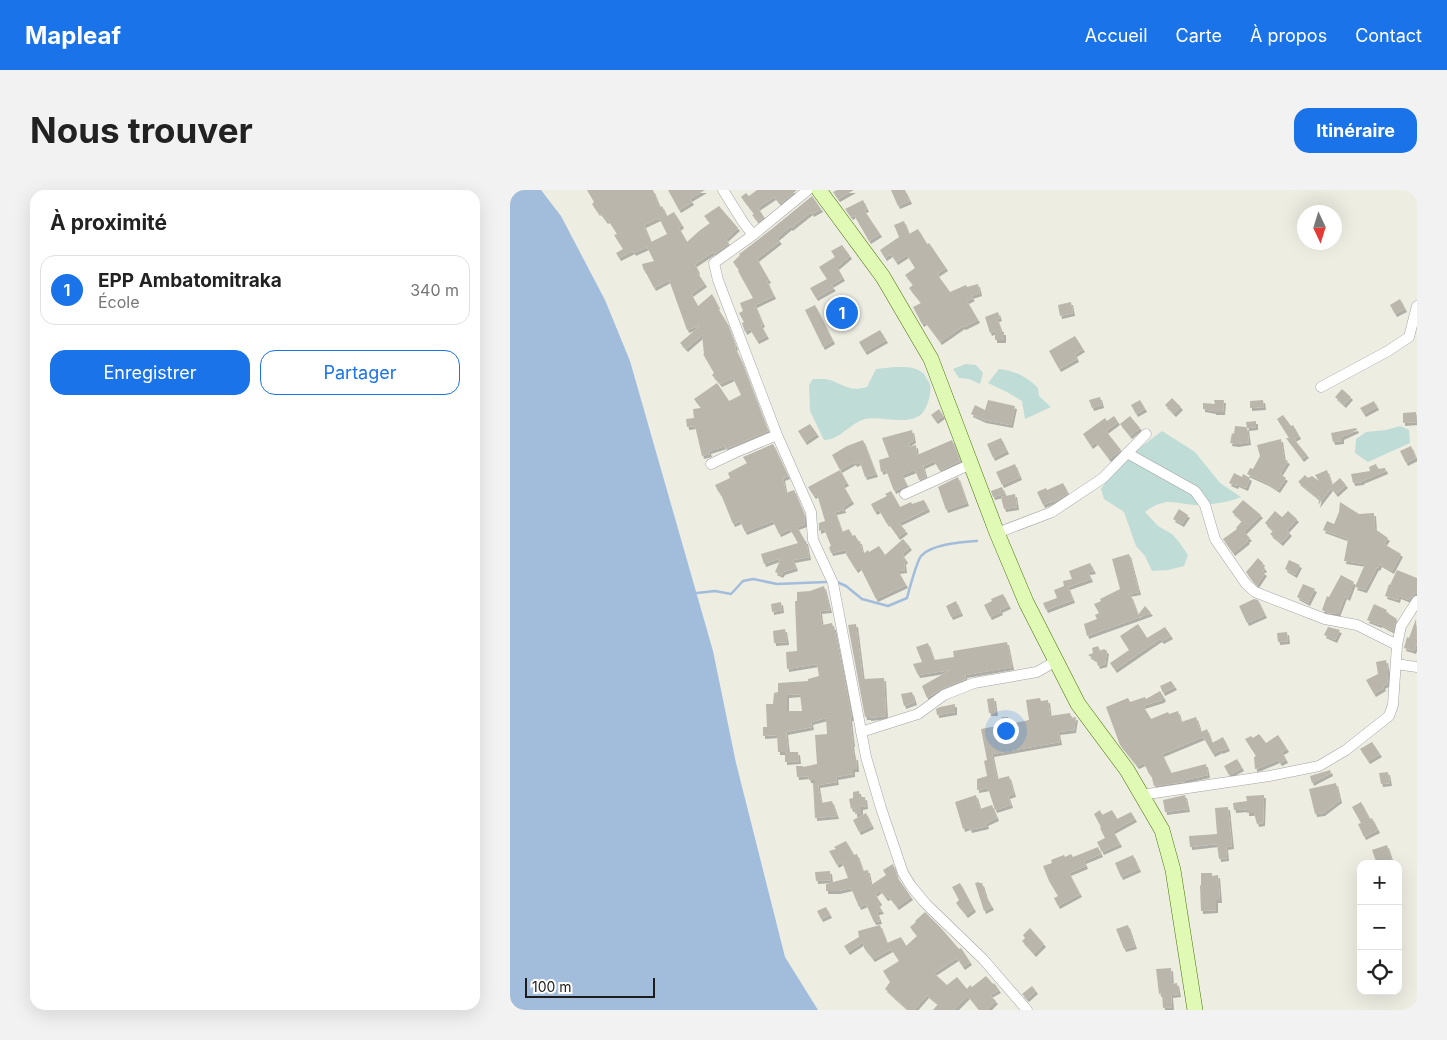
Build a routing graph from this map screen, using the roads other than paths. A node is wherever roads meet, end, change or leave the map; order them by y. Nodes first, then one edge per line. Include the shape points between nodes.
1 (723, 190) edge
2 (808, 190) edge
3 (825, 191) edge
4 (753, 235) junction
5 (1417, 306) edge
6 (1321, 388) dead end
7 (1146, 434) dead end
8 (777, 436) junction
9 (1128, 453) junction
10 (711, 464) dead end
11 (971, 464) junction
12 (904, 494) dead end
13 (996, 533) junction
14 (1417, 601) edge
15 (1397, 645) junction
16 (1056, 660) junction
17 (1396, 664) junction
18 (1417, 667) edge
19 (861, 732) junction
20 (1141, 795) junction
21 (1028, 1010) edge
22 (1195, 1010) edge

1 - 4 street
2 - 4 street
3 - 11 main road via 883,277 930,359
4 - 8 street via 714,263
5 - 6 street via 1409,337
7 - 9 street
8 - 10 street
8 - 19 street via 811,512 813,540 833,583
9 - 13 street via 1103,478 1052,512
9 - 15 street via 1195,491 1205,504 1215,539 1255,592 1325,619 1357,625
11 - 12 street
11 - 13 main road
13 - 16 main road
14 - 15 street via 1401,626
15 - 17 street
16 - 19 street via 1037,672 974,683 944,695 918,714
16 - 20 main road via 1078,704
17 - 18 street
17 - 20 street via 1389,716 1346,750 1319,766
19 - 21 street via 881,808 903,873 926,904 983,959
20 - 22 main road via 1162,830 1173,870

